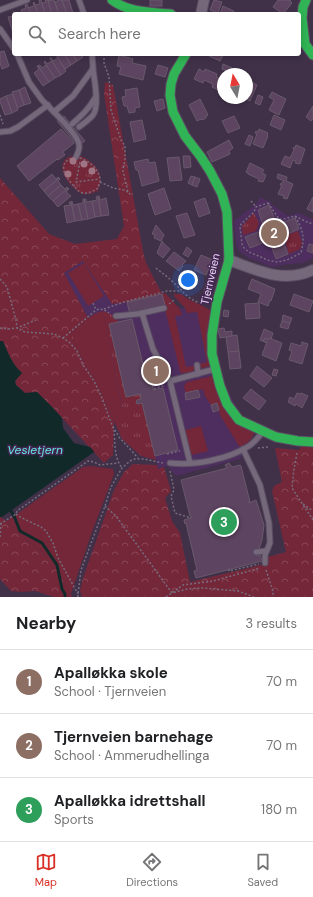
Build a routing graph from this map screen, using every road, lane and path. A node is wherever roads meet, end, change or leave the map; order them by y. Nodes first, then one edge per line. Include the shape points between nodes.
1 (27, 0) edge
2 (80, 0) edge
3 (112, 0) edge
4 (204, 0) edge
5 (306, 0) edge
6 (0, 10) edge
7 (83, 12) edge
8 (140, 12) edge
9 (201, 12) edge
10 (0, 29) edge
11 (6, 38) junction
12 (0, 41) edge
13 (12, 46) edge
14 (313, 55) edge
15 (18, 56) edge
16 (92, 56) edge
17 (104, 56) edge
18 (185, 56) edge
19 (93, 67) junction
20 (96, 97) junction
21 (48, 105) junction
22 (54, 112) junction
23 (0, 115) edge
24 (72, 124) dead end
25 (79, 127) dead end
26 (3, 132) edge
27 (79, 157) junction
28 (99, 179) junction
29 (76, 182) junction
30 (100, 182) junction
31 (73, 185) junction
32 (128, 192) junction
33 (132, 196) dead end
34 (251, 201) dead end
35 (256, 207) junction
36 (295, 216) junction
37 (313, 224) edge
38 (229, 260) junction
39 (156, 268) dead end
40 (313, 270) edge
41 (0, 279) edge
42 (182, 291) junction
43 (93, 303) dead end
44 (201, 303) dead end
45 (164, 308) dead end
46 (104, 309) junction
47 (96, 310) junction
48 (142, 313) junction
49 (116, 316) joint
50 (36, 320) dead end
51 (0, 328) edge
52 (17, 328) junction
53 (62, 338) junction
54 (196, 365) dead end
55 (164, 369) junction
56 (216, 369) junction
57 (198, 374) junction
58 (148, 381) dead end
59 (170, 381) junction
60 (163, 386) dead end
61 (114, 428) junction
62 (264, 431) junction
63 (298, 441) junction
64 (313, 442) edge
65 (243, 449) junction
66 (179, 451) dead end
67 (167, 454) dead end
68 (138, 458) junction
69 (118, 463) junction
70 (170, 463) junction
71 (190, 463) junction
72 (122, 468) junction
73 (302, 502) junction
74 (105, 506) junction
75 (313, 512) edge
76 (16, 514) junction
77 (191, 518) dead end
78 (313, 520) edge
79 (1, 523) edge
80 (0, 537) edge
81 (266, 551) junction
82 (256, 552) dead end
83 (265, 565) junction
84 (229, 570) dead end
85 (172, 593) junction
86 (78, 596) edge
87 (166, 597) edge
88 (254, 597) edge
89 (273, 597) edge

1 - 6 lane
2 - 7 lane
3 - 8 street via 123,8
4 - 9 street
5 - 14 street via 302,18 305,44
10 - 11 lane
11 - 12 lane
11 - 13 lane
15 - 21 lane via 36,92
16 - 19 lane
17 - 32 path via 111,110 125,146 123,171
18 - 38 street, Tjernveien via 174,74 171,104 178,124 210,171 224,200
19 - 20 lane
19 - 22 lane via 73,96
20 - 24 lane
20 - 25 lane via 94,113
21 - 22 lane
21 - 26 lane via 18,127
22 - 27 lane via 79,142
23 - 26 path
27 - 28 path via 95,169
27 - 29 path
27 - 31 path via 70,158 63,168
28 - 29 path
28 - 30 path
29 - 31 path
30 - 31 path via 98,188 84,193
30 - 32 path
32 - 33 path
34 - 35 path
35 - 36 path via 268,203 279,219
35 - 36 path via 241,224 242,244 249,252 267,260 287,260 301,253 304,241
36 - 37 path
38 - 40 street via 281,276 301,275
38 - 56 street, Tjernveien via 214,318 212,354
39 - 42 path
41 - 52 path via 6,287
42 - 44 path via 193,301
42 - 46 path via 167,292
43 - 47 path
45 - 48 lane
46 - 47 path
46 - 49 path
47 - 53 path
48 - 49 lane
48 - 55 lane via 153,349
50 - 52 path
51 - 52 path
52 - 53 path via 25,332 54,334
53 - 61 path via 77,351 83,366 94,381
54 - 57 lane
55 - 58 path via 147,373
55 - 59 lane
56 - 57 lane
56 - 62 street, Tjernveien via 227,404 238,420
57 - 59 lane
59 - 60 path via 153,385 154,388
59 - 71 lane
61 - 68 path
61 - 69 path
62 - 63 street, Tjernveien via 276,437
62 - 65 lane
63 - 64 street, Tjernveien
63 - 73 path via 292,488
65 - 71 lane via 214,460
65 - 81 lane via 262,491 270,538
66 - 67 path
68 - 70 path
68 - 72 path
69 - 72 path
69 - 76 path via 100,465 88,461
70 - 71 lane
70 - 77 path via 174,490 171,496 175,513
72 - 74 path via 111,487
73 - 75 path
73 - 78 path
74 - 85 path via 116,516
74 - 86 path via 81,570
76 - 79 path
76 - 86 path via 46,531
79 - 80 path
81 - 82 lane
81 - 83 lane
83 - 84 path
83 - 85 path via 213,581 183,586
83 - 89 path
85 - 87 path
85 - 88 path via 203,588 238,591

